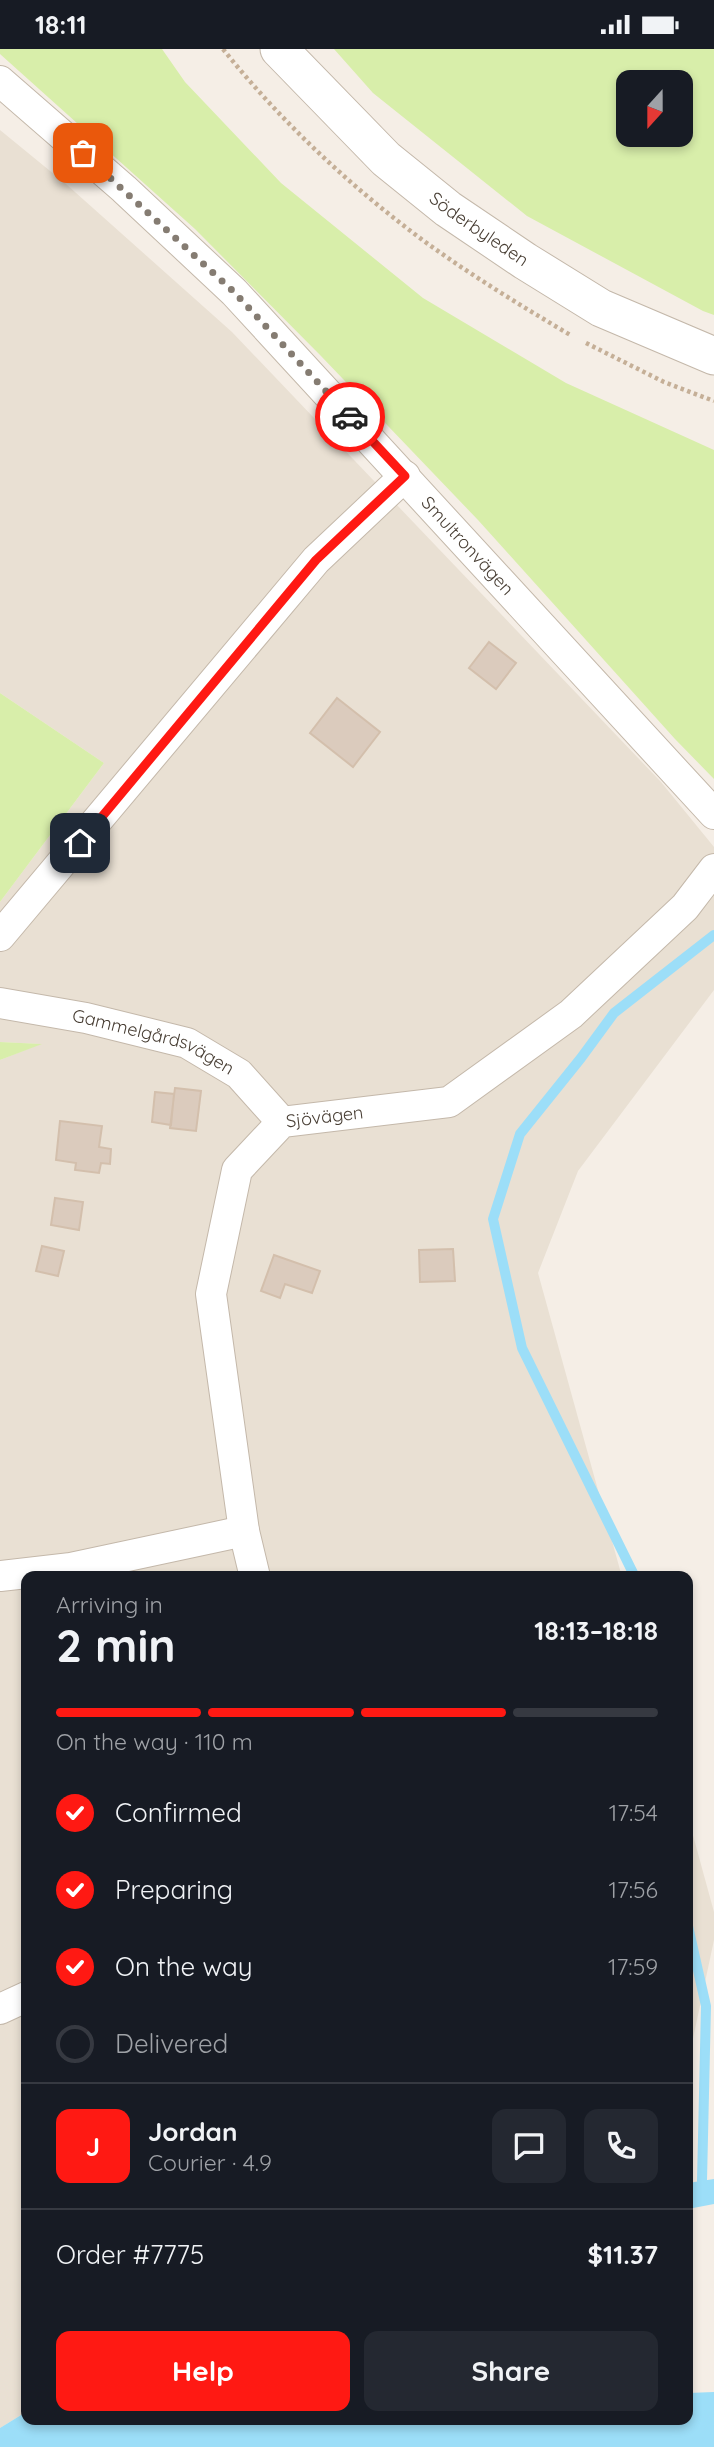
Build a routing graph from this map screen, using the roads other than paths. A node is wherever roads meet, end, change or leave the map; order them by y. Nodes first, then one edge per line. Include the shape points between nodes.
1 (279, 49) edge
2 (0, 81) edge
3 (714, 356) edge
4 (405, 476) junction
5 (714, 814) edge
6 (714, 869) edge
7 (0, 936) edge
8 (0, 1003) edge
9 (282, 1122) junction
10 (244, 1531) junction
11 (44, 1571) edge
12 (254, 1571) edge
13 (21, 1574) edge
14 (0, 1576) edge
15 (21, 1999) edge
16 (0, 2009) edge

1 - 3 street, Söderbyleden via 386,159 448,209 601,308
2 - 4 street, Smultronvägen via 124,188 234,292
4 - 5 street, Smultronvägen
4 - 7 street via 316,560
6 - 9 street, Sjövägen via 685,907 571,1014 449,1102
8 - 9 street, Gammelgårdsvägen via 187,1043 239,1074
9 - 10 street, Sjövägen via 237,1170 211,1294
10 - 11 street
10 - 12 street, Sjövägen
13 - 14 street
15 - 16 street

